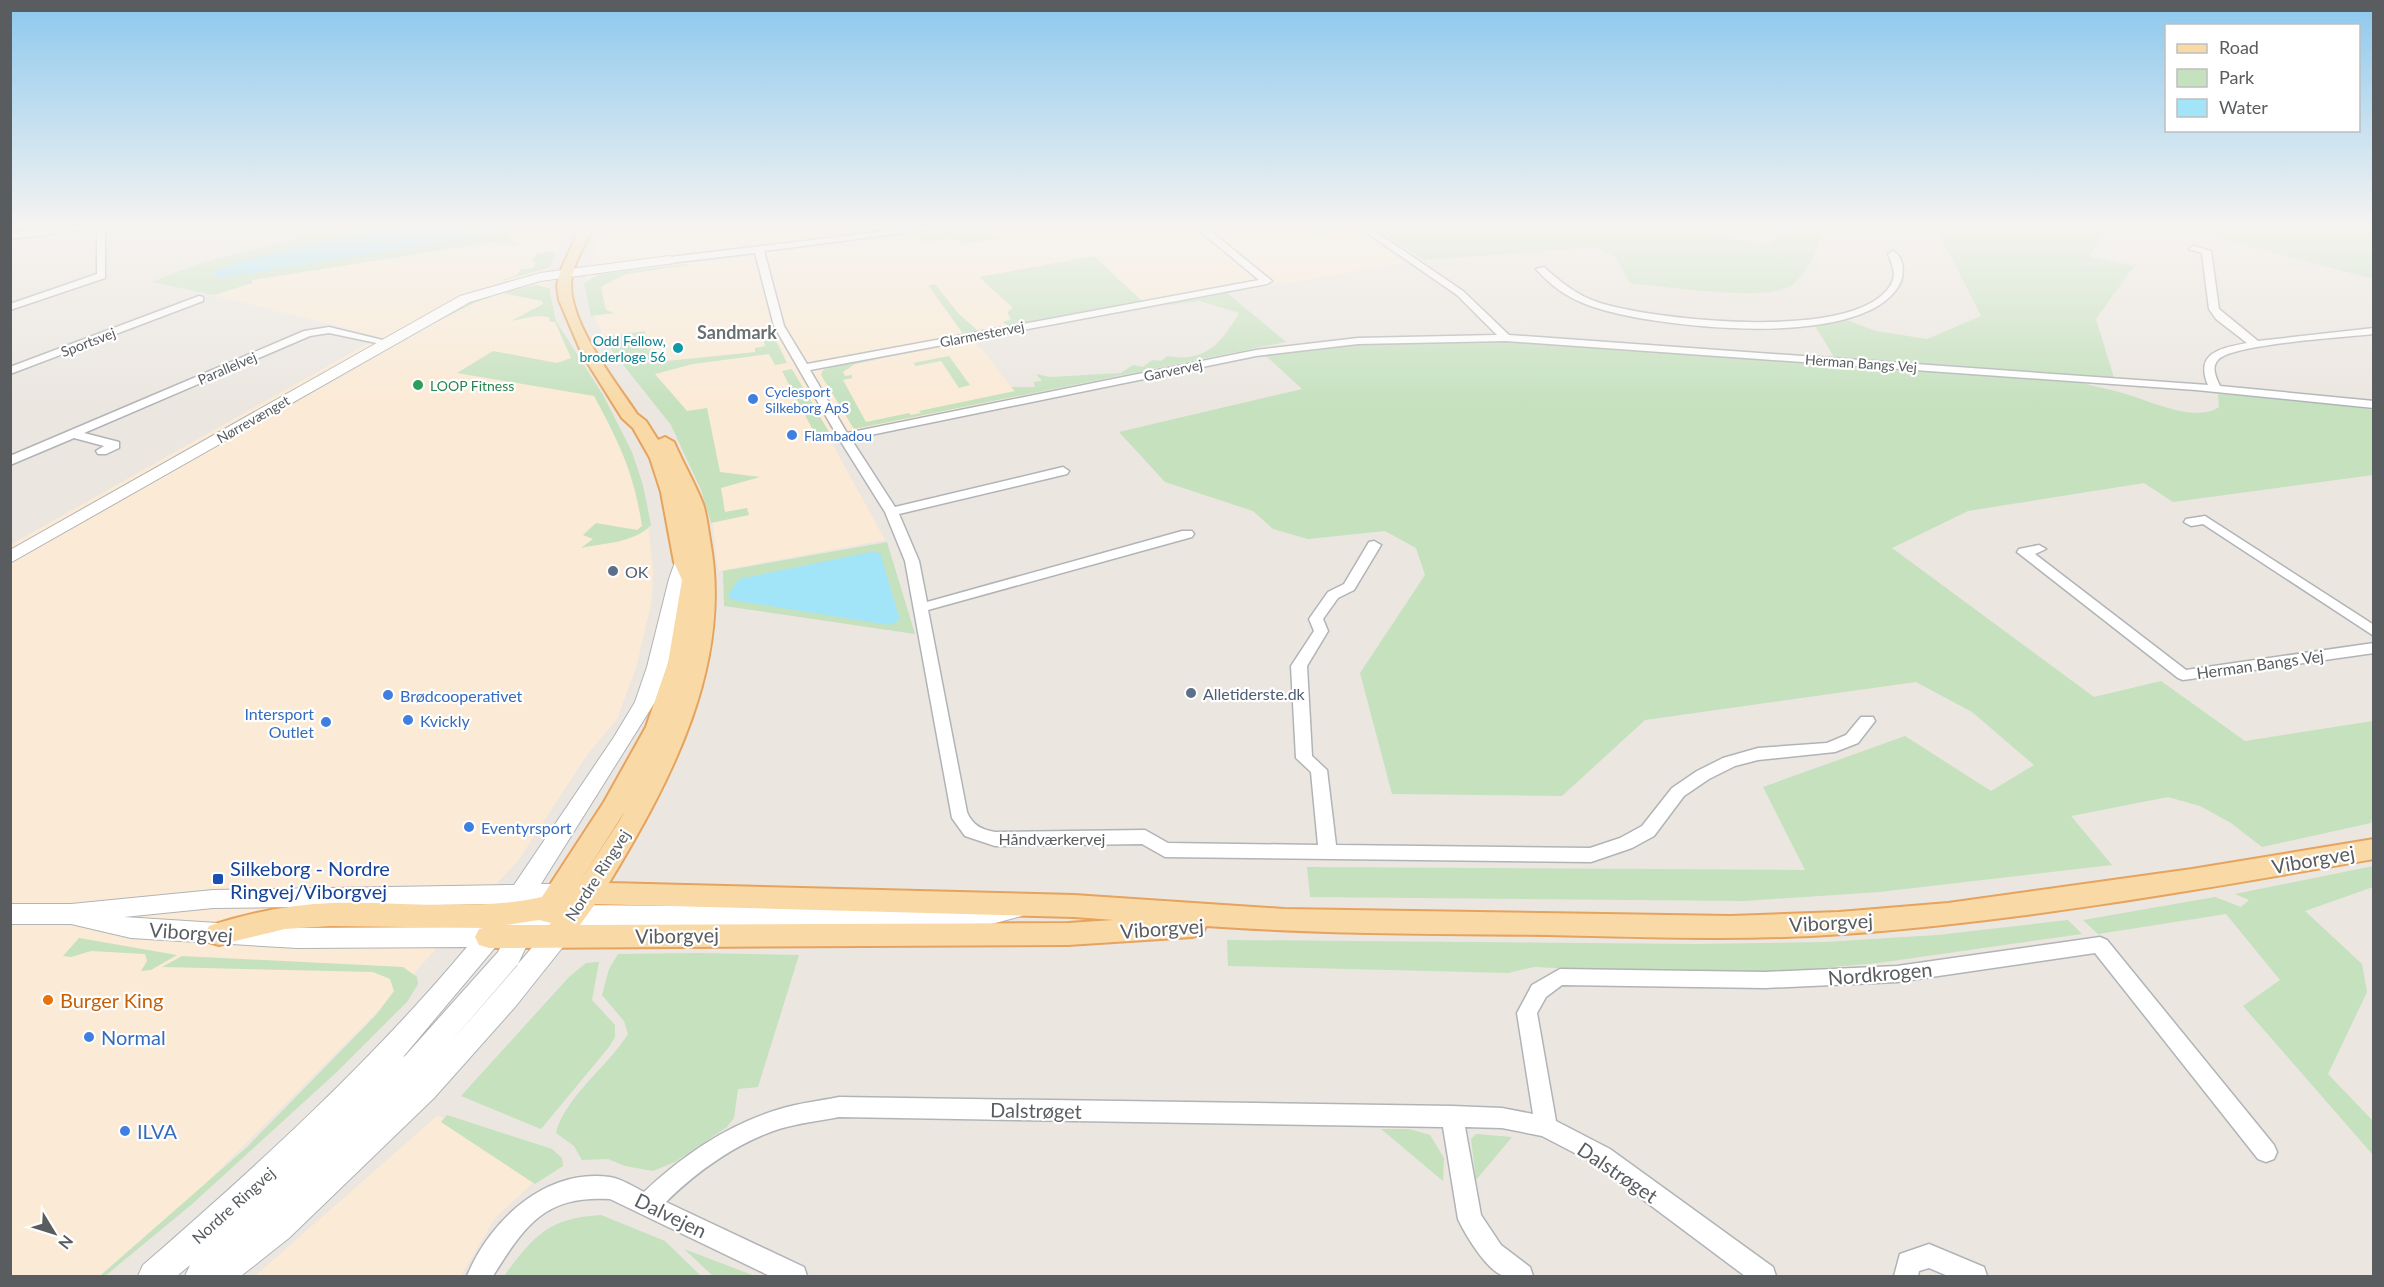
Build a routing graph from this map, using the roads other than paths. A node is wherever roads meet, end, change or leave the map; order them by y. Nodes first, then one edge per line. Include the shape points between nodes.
1 (75, 285) edge
2 (513, 285) edge
3 (564, 285) edge
4 (768, 285) edge
5 (1245, 285) edge
6 (1448, 285) edge
7 (1557, 285) edge
8 (1895, 285) edge
9 (2211, 285) edge
10 (199, 299) dead end
11 (10, 307) edge
12 (2373, 331) edge
13 (1681, 336) junction
14 (1506, 338) junction
15 (386, 342) junction
16 (585, 344) junction
17 (2256, 345) junction
18 (804, 368) junction
19 (10, 371) edge
20 (2216, 389) junction
21 (2373, 405) edge
22 (73, 434) junction
23 (844, 437) junction
24 (102, 451) dead end
25 (10, 461) edge
26 (1063, 471) dead end
27 (892, 512) junction
28 (2192, 522) dead end
29 (1187, 534) dead end
30 (1374, 545) dead end
31 (2039, 549) dead end
32 (10, 558) edge
33 (684, 562) junction
34 (919, 608) junction
35 (2373, 632) edge
36 (2373, 648) edge
37 (1867, 722) dead end
38 (2373, 849) edge
39 (1328, 852) junction
40 (10, 914) edge
41 (71, 914) junction
42 (538, 915) junction
43 (1284, 920) junction
44 (219, 934) joint
45 (1452, 1116) junction
46 (1546, 1127) junction
47 (2266, 1152) dead end
48 (648, 1204) junction
49 (153, 1276) edge
50 (201, 1276) edge
51 (216, 1276) edge
52 (479, 1276) edge
53 (795, 1276) edge
54 (1521, 1276) edge
55 (1764, 1276) edge
56 (1906, 1276) edge
57 (1975, 1276) edge

1 - 11 street
2 - 15 street, Nørrevænget via 445,309
3 - 16 main road, Nordre Ringvej
4 - 18 street, Håndværkervej via 779,326
5 - 18 street, Glarmestervej
6 - 14 street
7 - 13 street
8 - 13 street via 1873,305 1851,314 1792,325 1718,326
9 - 17 street via 2214,309 2220,317
10 - 19 street, Sportsvej
12 - 17 street
13 - 14 street, Herman Bangs Vej
13 - 20 street, Herman Bangs Vej
14 - 23 street, Garvervej via 1358,341 1256,353
15 - 22 street, Parallelvej via 329,330 308,333
15 - 32 street, Nørrevænget
16 - 33 main road, Nordre Ringvej via 659,458 673,500
16 - 42 main road, Nordre Ringvej via 598,353 653,421 671,451 692,497 707,580 698,663 680,725 614,855
17 - 20 street via 2217,355 2210,364 2209,376
18 - 23 street, Håndværkervej
20 - 21 street, Herman Bangs Vej
22 - 24 street via 115,445
22 - 25 street, Parallelvej
23 - 27 street, Håndværkervej
26 - 27 street
27 - 34 street, Håndværkervej via 912,561
28 - 35 street via 2205,520
29 - 34 street
30 - 39 street via 1349,587 1333,595 1316,619 1321,631 1299,666 1304,758 1319,770
31 - 36 street, Herman Bangs Vej via 2024,552 2183,675
33 - 42 street, Nordre Ringvej via 675,584 659,666 645,701
33 - 42 main road via 693,580 679,663 658,727 614,807
34 - 39 street, Håndværkervej via 958,812 962,823 973,833 995,839 1145,837 1164,850
37 - 39 street, Håndværkervej via 1852,739 1829,748 1758,754 1712,771 1678,792 1648,831 1592,855
38 - 43 main road, Viborgvej via 2064,899 1839,923 1731,927
40 - 41 street, Viborgvej
41 - 42 street, Viborgvej via 213,899 333,899
41 - 44 street, Viborgvej via 131,928
42 - 43 main road, Viborgvej via 1029,905
42 - 43 main road, Viborgvej via 1068,934
42 - 44 main road via 293,917
42 - 49 street, Nordre Ringvej via 443,994 363,1080 250,1191
42 - 50 street via 508,959 415,1064
42 - 51 street, Nordre Ringvej via 511,996 402,1113 255,1249
45 - 46 street, Dalstrøget via 1502,1118
45 - 48 street, Dalstrøget via 839,1107 772,1121 754,1130 689,1167
45 - 54 street via 1470,1219 1493,1253
46 - 47 street, Nordkrogen via 1527,1012 1532,996 1544,984 1560,977 1765,980 1897,974 2100,945
46 - 55 street, Dalstrøget via 1602,1156
48 - 52 street, Dalvejen via 612,1188 592,1185 562,1190 542,1200 507,1232
48 - 53 street, Dalvejen
56 - 57 street via 1909,1262 1929,1256

